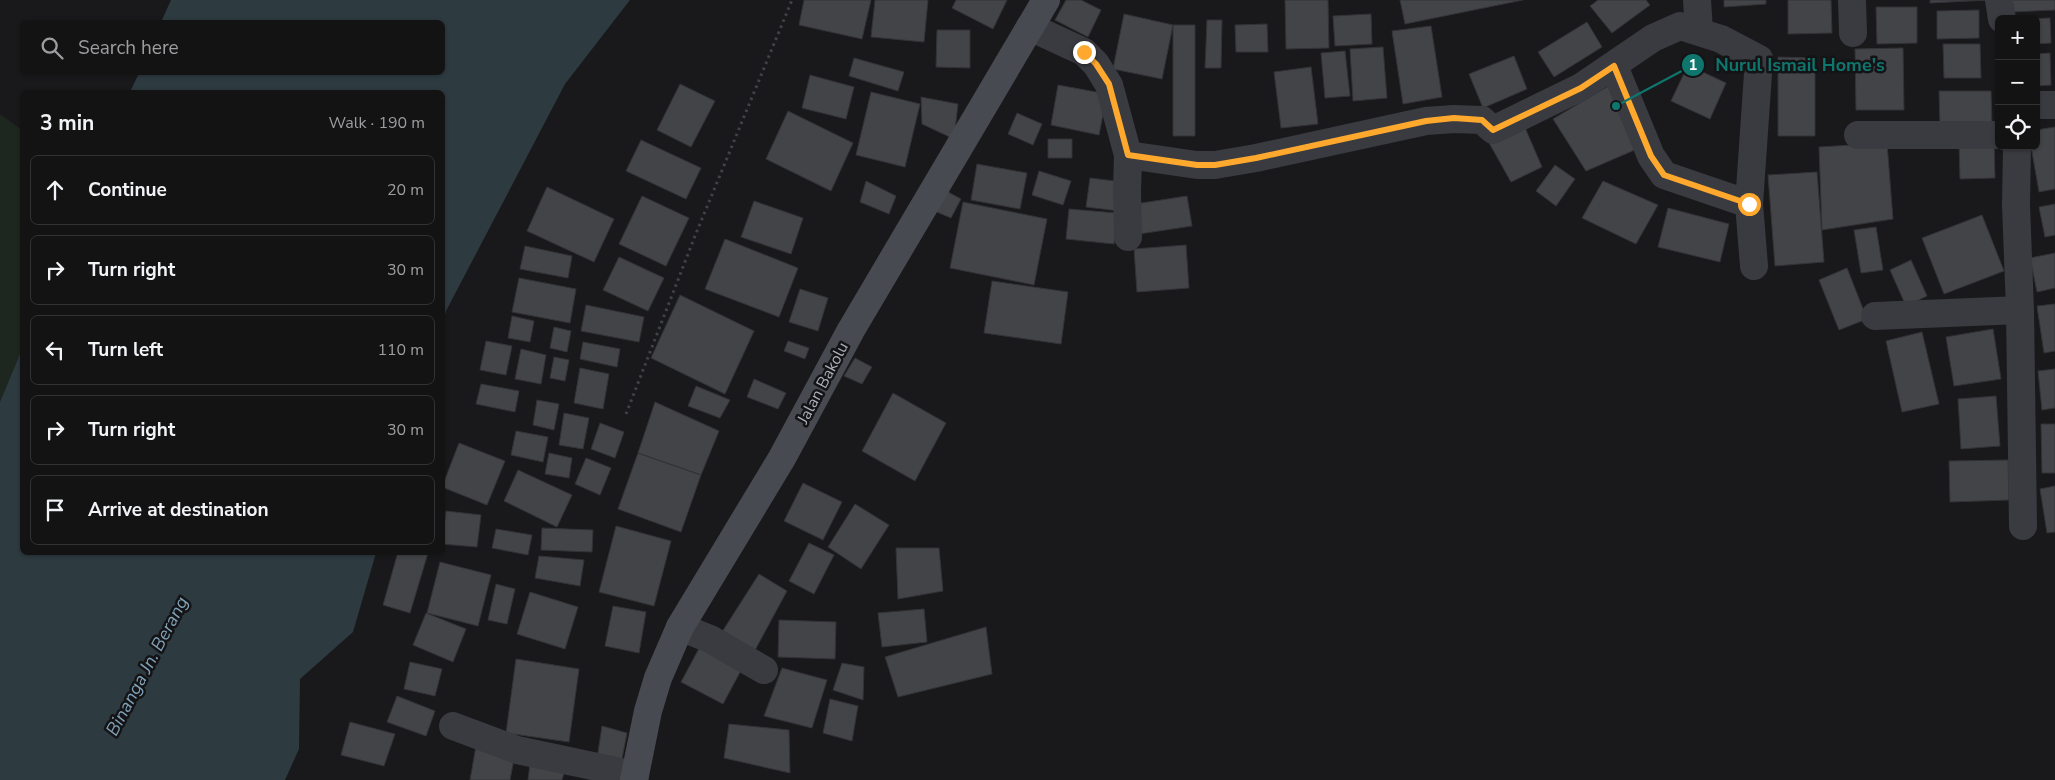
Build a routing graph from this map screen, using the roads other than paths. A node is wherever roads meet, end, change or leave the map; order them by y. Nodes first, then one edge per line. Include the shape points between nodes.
1 (1046, 0) edge
2 (1697, 0) edge
3 (1852, 0) edge
4 (1999, 0) edge
5 (2001, 15) edge
6 (1030, 27) junction
7 (1699, 31) junction
8 (1853, 33) dead end
9 (1614, 66) junction
10 (2040, 105) edge
11 (2055, 105) edge
12 (1858, 135) dead end
13 (1995, 135) edge
14 (2017, 150) edge
15 (1128, 155) junction
16 (1749, 204) junction
17 (1128, 237) dead end
18 (1754, 266) dead end
19 (2020, 310) junction
20 (1875, 316) dead end
21 (2023, 526) dead end
22 (695, 633) junction
23 (764, 670) dead end
24 (453, 726) dead end
25 (635, 777) edge

1 - 6 main road, Jalan Bakolu
2 - 7 street
3 - 8 street
4 - 5 street
6 - 15 street via 1084,52 1096,64 1109,84
6 - 22 main road, Jalan Bakolu via 851,330 782,458
7 - 9 street via 1680,26 1653,38
7 - 16 street via 1759,58
9 - 15 street via 1581,88 1493,130 1482,120 1426,121 1215,165
9 - 16 street via 1651,156 1664,175
10 - 11 street
12 - 13 street
14 - 19 street
15 - 17 street
16 - 18 street
19 - 20 street
19 - 21 street
22 - 23 street
22 - 25 main road, Jalan Bakolu via 655,686
24 - 25 street via 516,750

